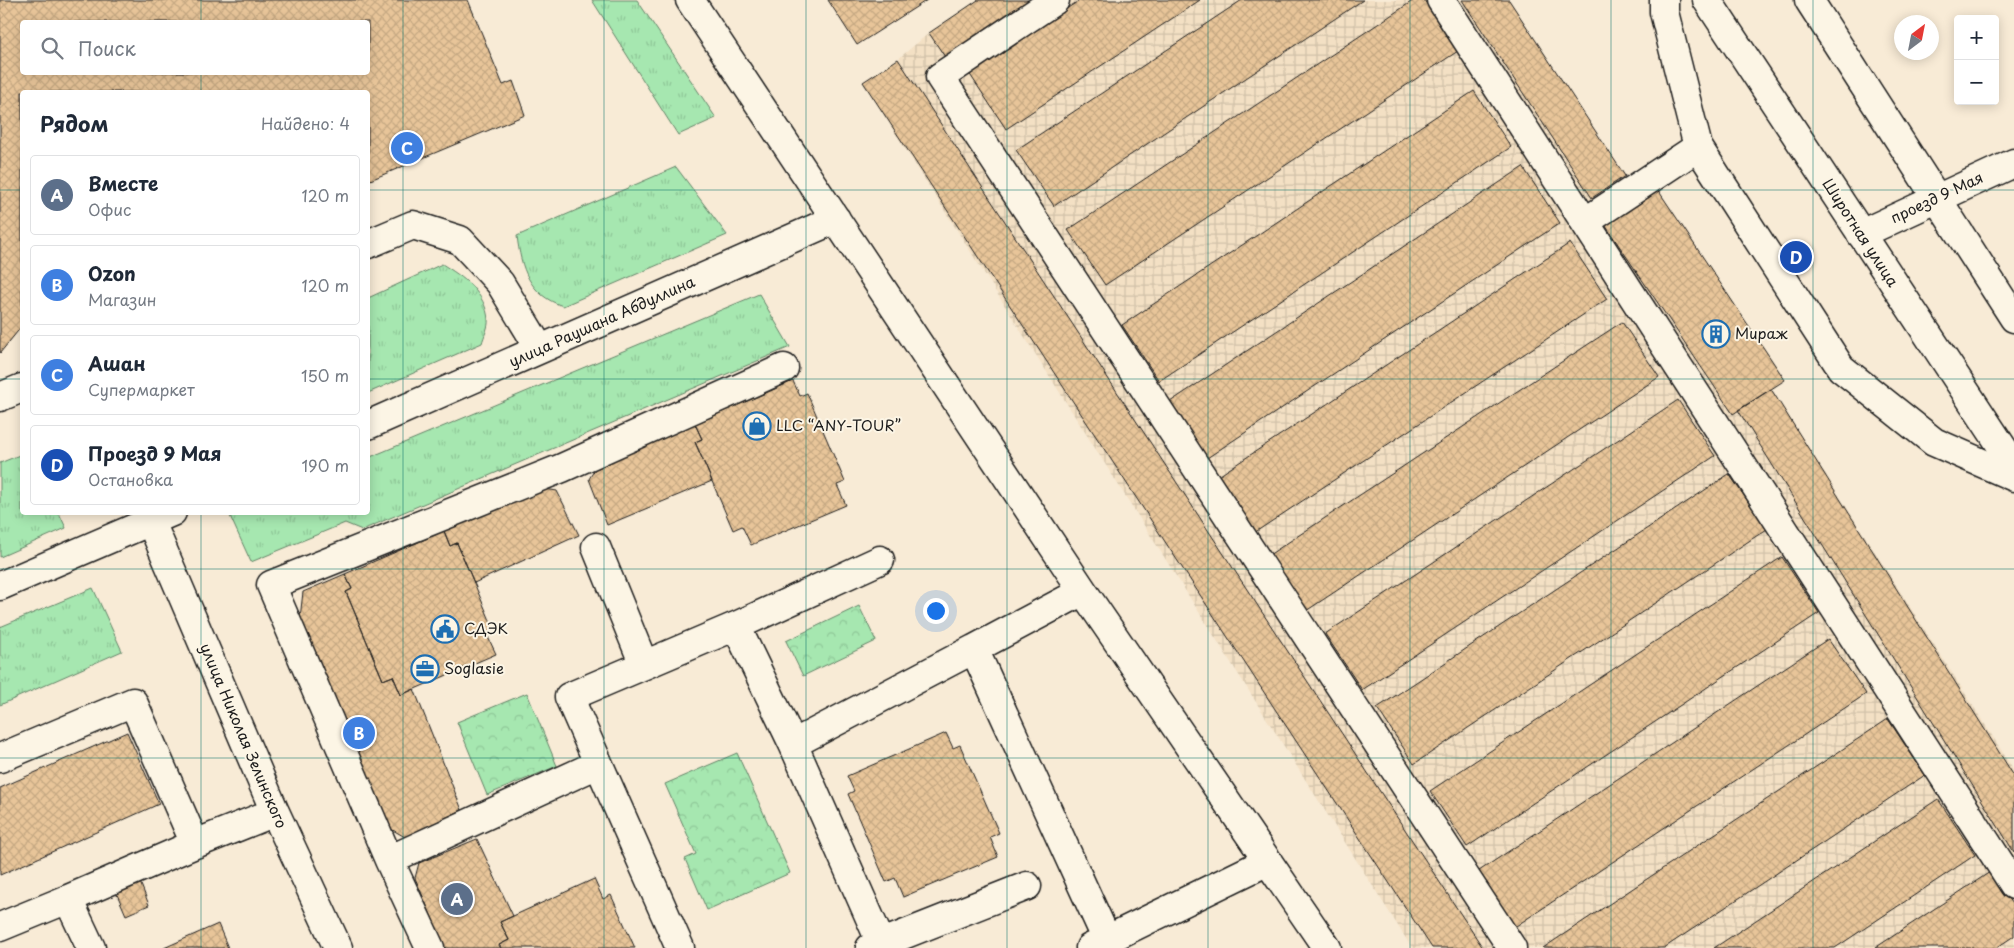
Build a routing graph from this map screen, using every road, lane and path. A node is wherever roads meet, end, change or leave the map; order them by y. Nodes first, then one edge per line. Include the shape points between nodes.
1 (690, 0) edge
2 (1055, 0) edge
3 (1441, 0) edge
4 (1664, 0) edge
5 (1707, 0) edge
6 (1809, 0) edge
7 (1698, 147) junction
8 (2014, 163) edge
9 (1937, 198) junction
10 (836, 219) junction
11 (1585, 222) junction
12 (1861, 234) junction
13 (370, 243) edge
14 (2014, 318) edge
15 (540, 349) junction
16 (784, 368) dead end
17 (20, 389) edge
18 (0, 397) edge
19 (370, 425) edge
20 (2014, 465) edge
21 (2014, 477) edge
22 (162, 517) edge
23 (596, 548) dead end
24 (880, 560) dead end
25 (0, 586) edge
26 (1083, 591) junction
27 (736, 626) junction
28 (974, 649) junction
29 (644, 665) junction
30 (793, 744) junction
31 (0, 758) edge
32 (598, 764) junction
33 (275, 812) junction
34 (195, 844) junction
35 (389, 860) junction
36 (1268, 861) junction
37 (2014, 885) edge
38 (1027, 886) dead end
39 (68, 899) junction
40 (0, 927) edge
41 (1098, 944) edge
42 (875, 946) edge
43 (91, 948) edge
44 (338, 948) edge
45 (430, 948) edge
46 (680, 948) edge
47 (1327, 948) edge
48 (1512, 948) edge

1 - 10 street
2 - 48 street via 940,77
3 - 11 street
4 - 7 street via 1664,12
5 - 12 street, Широтная улица
6 - 9 street
7 - 11 street
7 - 21 street via 1841,368 1934,442
8 - 9 street, проезд 9 Мая
9 - 12 street, проезд 9 Мая
9 - 14 street
10 - 15 street, улица Раушана Абдуллина
10 - 26 street
11 - 37 street
12 - 20 street, Широтная улица
13 - 15 street via 413,225 460,240 500,284
15 - 19 street, улица Раушана Абдуллина
16 - 35 street via 562,468 271,585
17 - 18 street
22 - 25 street
22 - 33 street, улица Николая Зелинского
23 - 29 street
24 - 27 street
26 - 28 street
26 - 36 street
27 - 29 street
27 - 30 street
28 - 30 street
28 - 41 street
29 - 32 street via 569,697
30 - 42 street
31 - 34 street via 133,702
32 - 35 street
32 - 46 street
33 - 34 street
33 - 44 street, улица Николая Зелинского
34 - 39 street
35 - 45 street
36 - 41 street
36 - 47 street
38 - 42 street
39 - 40 street
39 - 43 street

